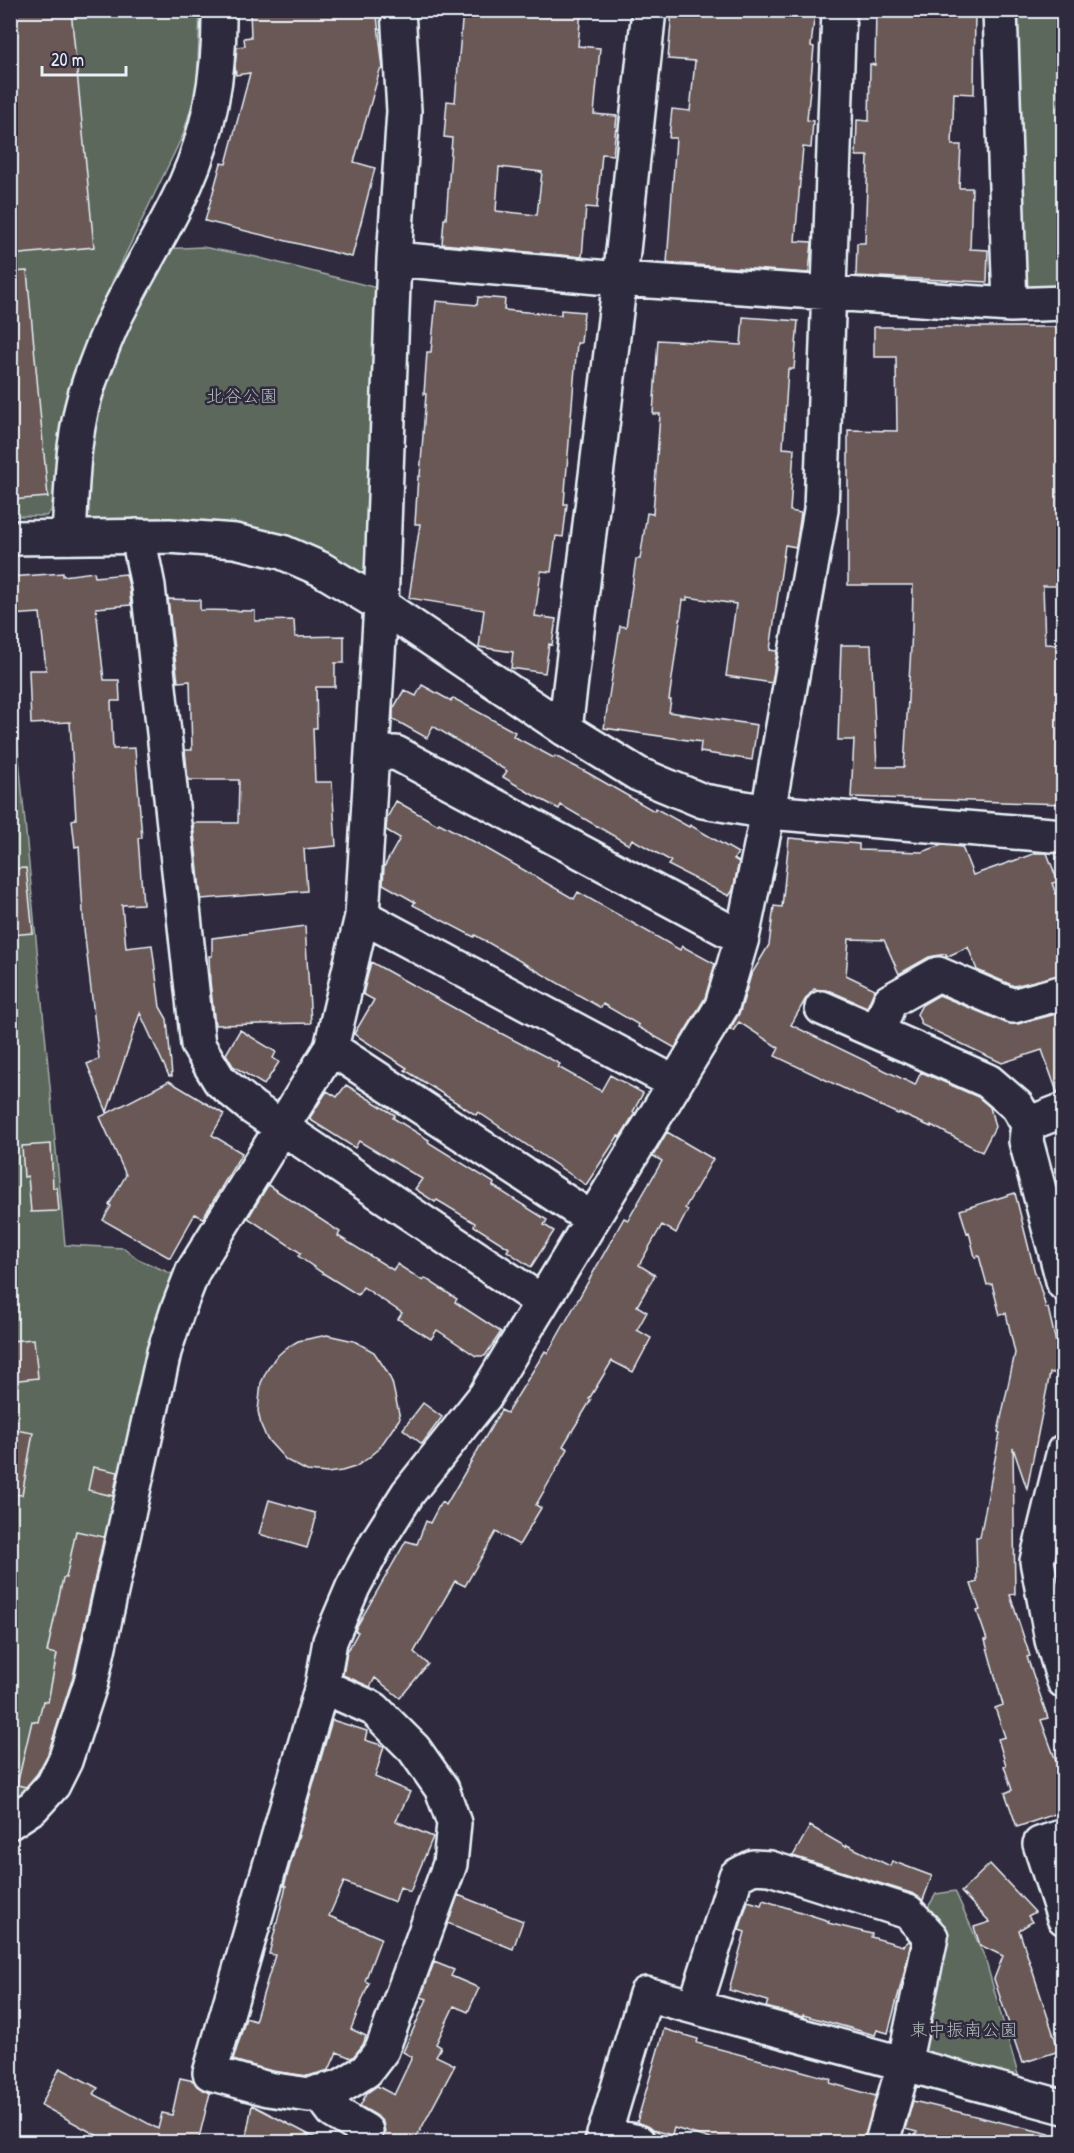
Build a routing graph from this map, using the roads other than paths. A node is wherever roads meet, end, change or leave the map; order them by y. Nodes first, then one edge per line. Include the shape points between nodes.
1 (219, 10) edge
2 (398, 10) edge
3 (649, 10) edge
4 (839, 10) edge
5 (1000, 10) edge
6 (394, 259) junction
7 (620, 279) junction
8 (829, 293) junction
9 (1064, 303) edge
10 (1010, 305) junction
11 (138, 536) junction
12 (69, 537) junction
13 (10, 538) edge
14 (381, 605) junction
15 (565, 729) junction
16 (372, 754) junction
17 (768, 812) junction
18 (1064, 836) edge
19 (362, 916) junction
20 (742, 938) junction
21 (1064, 992) edge
22 (822, 1008) dead end
23 (878, 1032) junction
24 (331, 1048) junction
25 (675, 1083) junction
26 (1064, 1110) edge
27 (1028, 1124) junction
28 (282, 1127) junction
29 (592, 1220) junction
30 (1058, 1244) edge
31 (1064, 1284) edge
32 (542, 1302) junction
33 (1064, 1451) edge
34 (1055, 1516) edge
35 (1058, 1638) edge
36 (1064, 1681) edge
37 (322, 1686) junction
38 (10, 1822) edge
39 (1064, 1836) edge
40 (1064, 1918) edge
41 (695, 2007) junction
42 (904, 2064) junction
43 (319, 2092) junction
44 (1064, 2107) edge
45 (366, 2131) dead end
46 (603, 2138) edge
47 (638, 2142) edge
48 (882, 2142) edge

1 - 12 street via 220,40 212,104 199,147 155,246 119,310 90,381 74,451
2 - 6 street via 404,111
3 - 7 street
4 - 8 street
5 - 10 street
6 - 7 street
6 - 14 street
7 - 8 street
7 - 15 street
8 - 10 street
8 - 17 street via 821,510
9 - 10 street
11 - 12 street
11 - 14 street via 235,541 282,552 321,569
11 - 28 street via 148,586 198,1045 220,1081
12 - 13 street
14 - 15 street
14 - 16 street
15 - 17 street via 638,774 703,801
16 - 19 street
16 - 20 street via 396,753
17 - 18 street
17 - 20 street
19 - 24 street
19 - 25 street
20 - 25 street via 722,1006
21 - 23 street via 1013,1006 938,974 890,1000
22 - 23 street
23 - 27 street via 988,1081 1017,1106
24 - 28 street
24 - 29 street
25 - 29 street
26 - 27 street
27 - 30 street via 1026,1141
28 - 32 street
28 - 38 street via 193,1271 162,1362 91,1682 65,1761 53,1785 33,1807
29 - 32 street
30 - 31 street
32 - 37 street via 485,1396 408,1493 377,1542 330,1641
33 - 34 street
34 - 35 street via 1037,1561
35 - 36 street
37 - 43 street via 210,2073 268,2089
37 - 43 street via 374,1709 414,1749 442,1789 454,1823 450,1864 382,2050 366,2071 340,2087
39 - 40 street via 1040,1844
41 - 42 street
41 - 42 street via 736,1876 753,1867 771,1868 908,1912 931,1937
41 - 46 street via 646,1994
42 - 44 street
42 - 48 street
43 - 45 street via 334,2112
46 - 47 street

